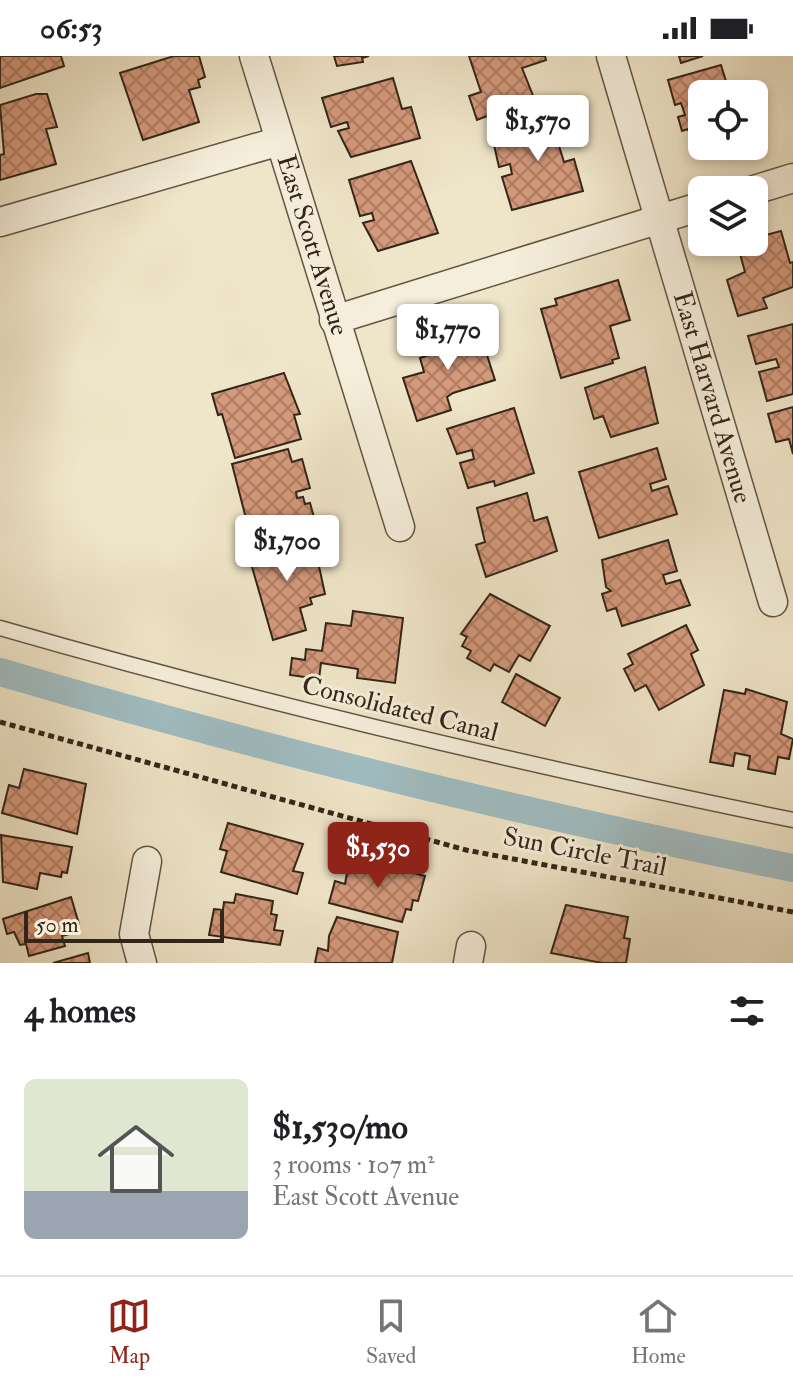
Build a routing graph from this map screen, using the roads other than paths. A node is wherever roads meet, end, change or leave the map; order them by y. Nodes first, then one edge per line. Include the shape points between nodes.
1 (254, 56) edge
2 (611, 56) edge
3 (280, 141) junction
4 (793, 178) edge
5 (768, 186) edge
6 (688, 210) edge
7 (659, 219) junction
8 (0, 222) edge
9 (334, 320) junction
10 (400, 527) dead end
11 (773, 602) dead end
12 (0, 628) edge
13 (793, 820) edge
14 (147, 861) dead end
15 (142, 963) edge

1 - 3 street, East Scott Avenue
2 - 7 street, East Harvard Avenue
3 - 8 street
3 - 9 street, East Scott Avenue
4 - 5 street
6 - 7 street
7 - 9 street
7 - 11 street, East Harvard Avenue
9 - 10 street, East Scott Avenue
12 - 13 lane, Consolidated Canal via 528,766
14 - 15 street via 134,934

